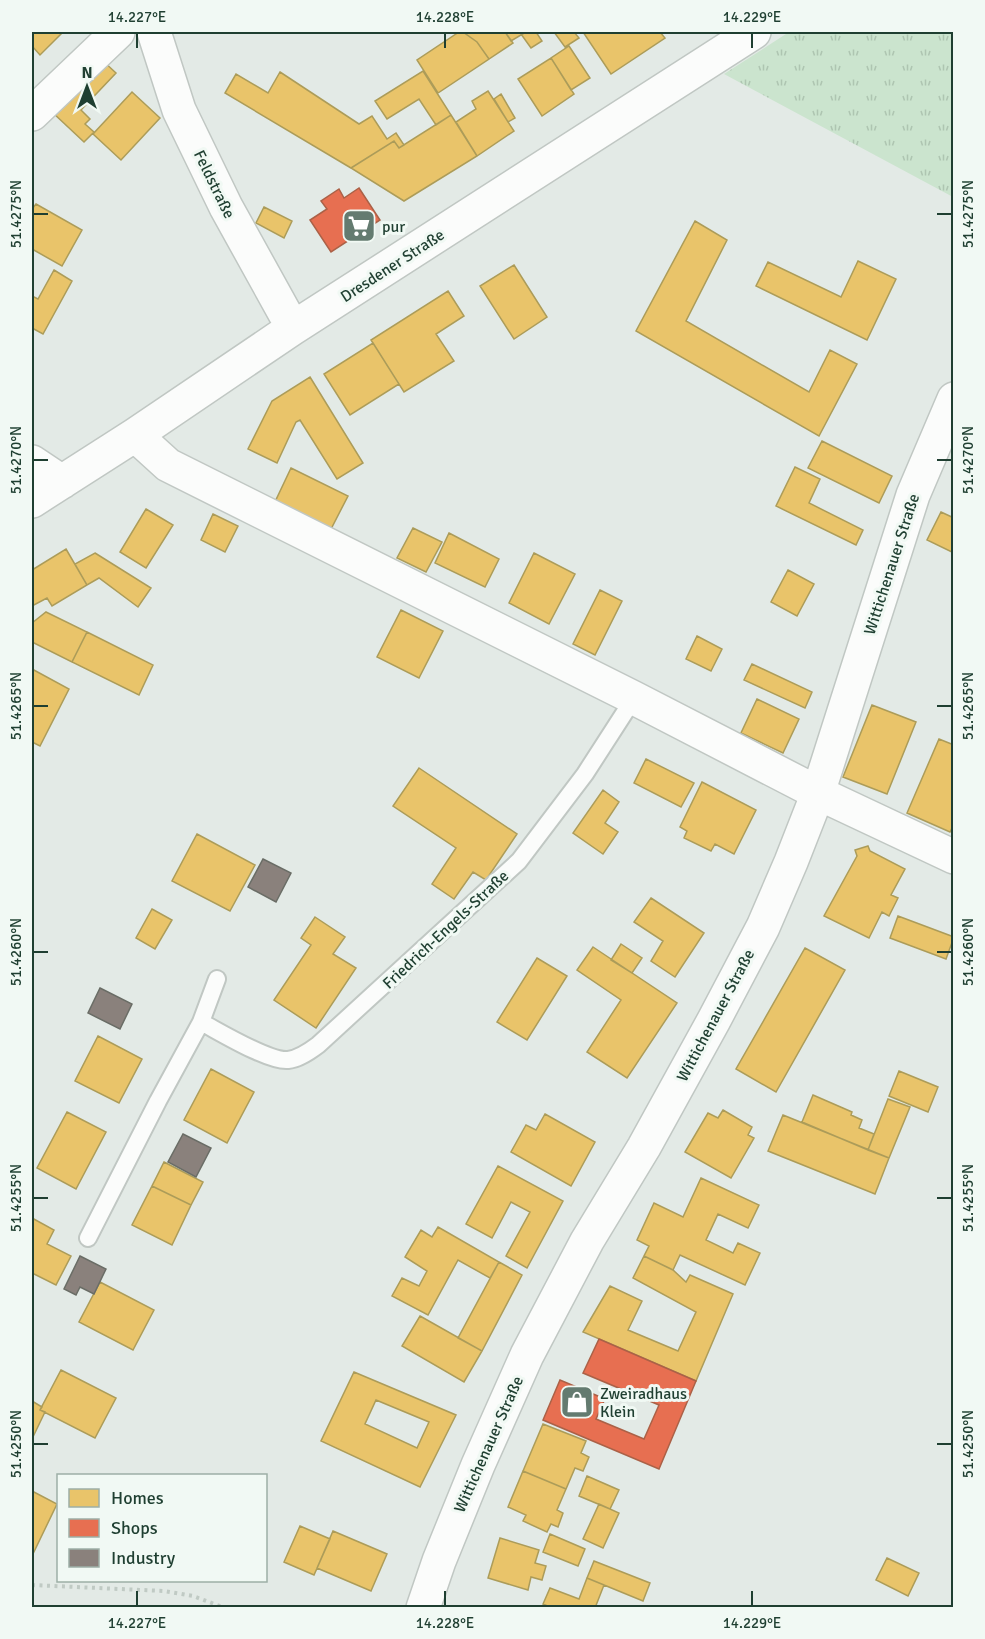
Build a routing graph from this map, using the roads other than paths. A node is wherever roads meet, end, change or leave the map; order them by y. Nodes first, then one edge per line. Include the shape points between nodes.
1 (118, 32) edge
2 (154, 32) edge
3 (754, 32) edge
4 (32, 114) edge
5 (293, 328) junction
6 (954, 399) edge
7 (135, 435) junction
8 (32, 462) edge
9 (62, 482) junction
10 (32, 501) edge
11 (634, 698) junction
12 (818, 793) junction
13 (954, 857) edge
14 (217, 979) dead end
15 (201, 1022) junction
16 (88, 1238) dead end
17 (423, 1608) edge

1 - 4 street
2 - 5 street, Feldstraße via 179,110 226,207
3 - 5 street, Dresdener Straße
5 - 7 street, Dresdener Straße
6 - 12 street, Wittichenauer Straße via 913,495
7 - 9 street, Dresdener Straße
7 - 11 street via 168,465
8 - 9 street
9 - 10 street, Dresdener Straße
11 - 12 street
11 - 15 lane, Friedrich-Engels-Straße via 585,774 519,861 318,1045 289,1060 271,1058
12 - 13 street
12 - 17 street, Wittichenauer Straße via 748,956 527,1355 478,1465
14 - 15 lane
15 - 16 lane

